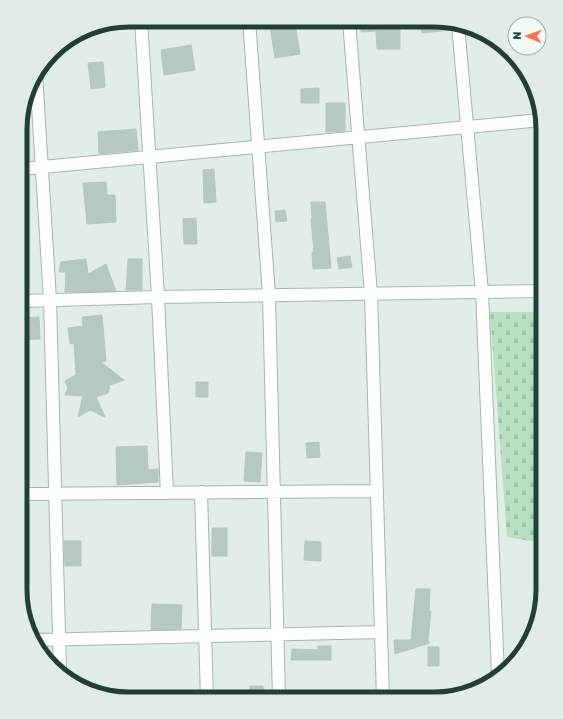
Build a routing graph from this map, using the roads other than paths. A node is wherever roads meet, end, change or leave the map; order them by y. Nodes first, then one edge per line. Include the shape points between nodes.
1 (141, 27) edge
2 (249, 27) edge
3 (349, 27) edge
4 (458, 30) edge
5 (37, 86) edge
6 (535, 121) edge
7 (467, 127) junction
8 (358, 137) junction
9 (258, 147) junction
10 (149, 157) junction
11 (42, 167) junction
12 (27, 168) edge
13 (482, 292) junction
14 (536, 292) edge
15 (371, 294) junction
16 (269, 295) junction
17 (158, 297) junction
18 (50, 300) junction
19 (27, 301) edge
20 (377, 491) junction
21 (201, 492) junction
22 (274, 492) junction
23 (56, 493) junction
24 (167, 493) junction
25 (27, 494) edge
26 (381, 632) junction
27 (278, 634) junction
28 (205, 636) junction
29 (59, 639) junction
30 (40, 640) edge
31 (60, 664) edge
32 (498, 669) edge
33 (207, 692) edge
34 (279, 692) edge
35 (382, 692) edge

1 - 10 street
2 - 9 street
3 - 8 street
4 - 7 street
5 - 11 street
6 - 7 street
7 - 8 street
7 - 13 street
8 - 9 street
8 - 15 street
9 - 10 street
9 - 16 street
10 - 11 street
10 - 17 street
11 - 12 street
11 - 18 street
13 - 14 street
13 - 15 street
13 - 32 street
15 - 16 street
15 - 20 street
16 - 17 street
16 - 22 street
17 - 18 street
17 - 24 street
18 - 19 street
18 - 23 street
20 - 22 street
20 - 26 street
21 - 22 street
21 - 24 street
21 - 28 street
22 - 27 street
23 - 24 street
23 - 25 street
23 - 29 street
26 - 27 street
26 - 35 street
27 - 28 street
27 - 34 street
28 - 29 street
28 - 33 street
29 - 30 street
29 - 31 street

